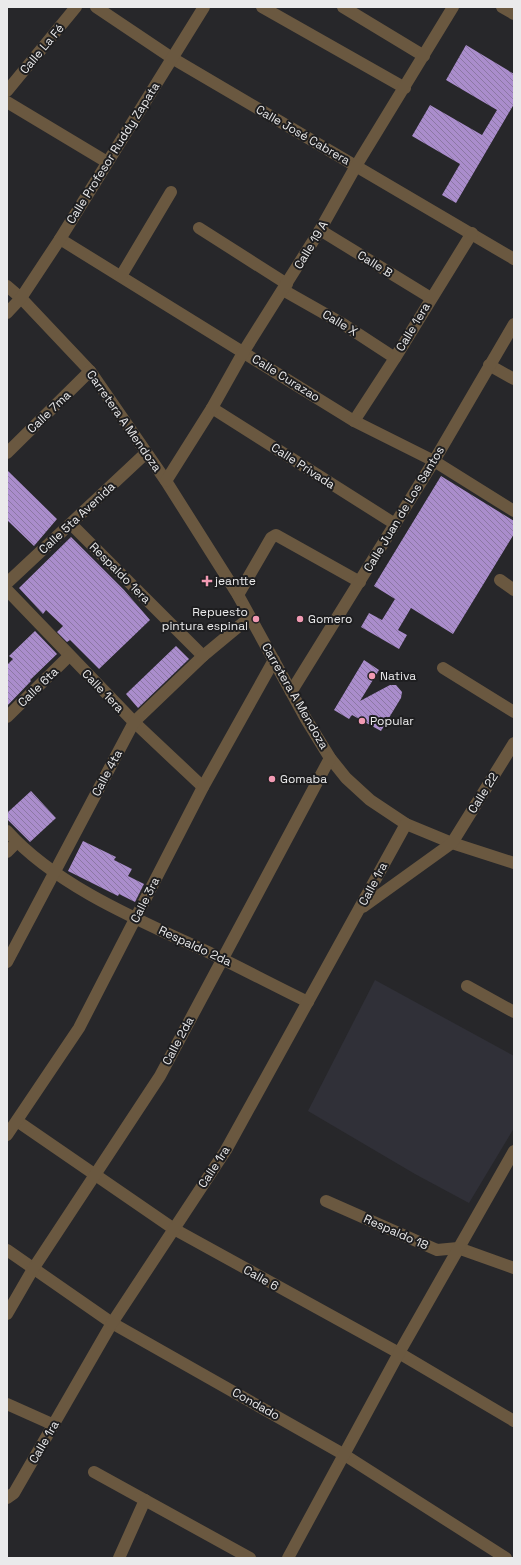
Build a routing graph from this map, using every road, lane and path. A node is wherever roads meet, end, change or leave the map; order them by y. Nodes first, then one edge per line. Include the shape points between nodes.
1 (76, 7) edge
2 (96, 7) edge
3 (204, 7) edge
4 (262, 7) edge
5 (343, 7) edge
6 (453, 7) edge
7 (502, 7) edge
8 (514, 14) edge
9 (424, 56) junction
10 (172, 58) junction
11 (405, 88) junction
12 (7, 91) edge
13 (7, 102) edge
14 (108, 162) junction
15 (356, 166) junction
16 (171, 192) dead end
17 (199, 228) dead end
18 (320, 230) junction
19 (472, 233) junction
20 (60, 239) junction
21 (514, 259) edge
22 (121, 276) junction
23 (7, 286) edge
24 (285, 287) junction
25 (21, 298) junction
26 (431, 298) junction
27 (7, 313) edge
28 (514, 324) edge
29 (244, 351) junction
30 (395, 358) junction
31 (489, 365) junction
32 (90, 371) junction
33 (514, 380) edge
34 (212, 408) junction
35 (354, 421) junction
36 (7, 453) edge
37 (146, 453) junction
38 (434, 461) junction
39 (166, 481) junction
40 (514, 511) edge
41 (72, 524) junction
42 (395, 524) junction
43 (500, 580) dead end
44 (360, 582) junction
45 (7, 583) edge
46 (7, 590) edge
47 (514, 590) edge
48 (238, 595) junction
49 (250, 617) junction
50 (69, 656) junction
51 (203, 656) junction
52 (274, 660) junction
53 (443, 668) dead end
54 (291, 692) junction
55 (514, 712) edge
56 (7, 717) edge
57 (134, 722) junction
58 (514, 744) edge
59 (330, 758) junction
60 (203, 787) junction
61 (406, 824) junction
62 (7, 831) edge
63 (17, 842) junction
64 (452, 843) junction
65 (7, 852) edge
66 (514, 863) edge
67 (54, 873) junction
68 (360, 909) junction
69 (136, 919) junction
70 (221, 958) junction
71 (7, 962) edge
72 (467, 986) dead end
73 (308, 1002) junction
74 (514, 1012) edge
75 (17, 1121) junction
76 (7, 1135) edge
77 (514, 1151) edge
78 (96, 1174) junction
79 (326, 1201) dead end
80 (174, 1229) junction
81 (458, 1248) junction
82 (7, 1250) edge
83 (514, 1268) edge
84 (33, 1269) junction
85 (7, 1314) edge
86 (112, 1323) junction
87 (399, 1353) junction
88 (7, 1404) edge
89 (514, 1421) edge
90 (54, 1425) junction
91 (344, 1454) junction
92 (94, 1472) dead end
93 (7, 1498) edge
94 (145, 1500) junction
95 (119, 1558) edge
96 (250, 1558) edge
97 (288, 1558) edge
98 (506, 1558) edge

1 - 12 street, Calle La Fé
2 - 10 street, Calle José Cabrera
3 - 10 street, Calle Profesor Ruddy Zapata
4 - 11 street
5 - 9 street
6 - 9 street, Calle 19 A
7 - 8 street
9 - 11 street, Calle 19 A
10 - 14 street, Calle Profesor Ruddy Zapata
10 - 15 street, Calle José Cabrera
11 - 15 street, Calle 19 A
13 - 14 street
14 - 20 street, Calle Profesor Ruddy Zapata
15 - 18 street, Calle 19 A
15 - 19 street, Calle José Cabrera
16 - 22 street
17 - 24 street, Calle X
18 - 24 street, Calle 19 A
18 - 26 street, Calle B
19 - 21 street, Calle José Cabrera
19 - 26 street, Calle 1era
20 - 22 street, Calle Curazao
20 - 25 street, Calle Profesor Ruddy Zapata
22 - 29 street, Calle Curazao
23 - 25 street, Carretera A Mendoza
24 - 29 street, Calle 19 A
24 - 30 street, Calle X
25 - 27 street
25 - 32 street, Carretera A Mendoza
26 - 30 street, Calle 1era
28 - 31 street, Calle Juan de Los Santos
29 - 34 street, Calle 19 A
29 - 35 street, Calle Curazao
30 - 35 street, Calle 1era
31 - 33 street
31 - 38 street, Calle Juan de Los Santos
32 - 36 street, Calle 7ma
32 - 37 street, Carretera A Mendoza
34 - 39 street, Calle 19 A
34 - 42 street, Calle Privada
35 - 38 street, Calle Curazao
37 - 39 street, Carretera A Mendoza
37 - 41 street, Calle 5ta Avenida
38 - 40 street, Calle Curazao
38 - 42 street, Calle Juan de Los Santos
39 - 48 street, Carretera A Mendoza
41 - 45 street, Calle 5ta Avenida
41 - 51 street, Respaldo 1era
42 - 44 street, Calle Juan de Los Santos
43 - 47 street
44 - 48 street via 276,535 271,538
44 - 54 street, Calle Juan de Los Santos
46 - 50 street, Calle 1era
48 - 49 street, Carretera A Mendoza
49 - 51 street, Calle 4ta
49 - 52 street, Carretera A Mendoza
50 - 56 street, Calle 6ta
50 - 57 street, Calle 1era
51 - 57 street, Calle 4ta
52 - 54 street, Carretera A Mendoza
52 - 60 street, Calle 3ra
53 - 55 street
54 - 59 street, Carretera A Mendoza
57 - 60 street, Calle 1era
57 - 67 street, Calle 4ta
58 - 64 street, Calle 22
59 - 61 street, Carretera A Mendoza via 356,788
59 - 70 street, Calle 2da
60 - 69 street, Calle 3ra
61 - 64 street, Carretera A Mendoza
61 - 68 street, Calle 1ra
62 - 63 street, Respaldo 2da
63 - 65 street
63 - 67 street, Respaldo 2da
64 - 66 street, Carretera A Mendoza
64 - 68 street
67 - 69 street, Respaldo 2da
67 - 71 street, Calle 4ta
68 - 73 street, Calle 1ra
69 - 70 street, Respaldo 2da
69 - 75 street, Calle 3ra via 79,1028
70 - 73 street, Respaldo 2da
70 - 78 street, Calle 2da via 160,1076
72 - 74 street
73 - 80 street, Calle 1ra via 226,1150
75 - 76 street, Calle 3ra
75 - 78 street, Calle 6
77 - 81 street
78 - 80 street, Calle 6
78 - 84 street, Calle 2da
79 - 81 street, Respaldo 18 via 437,1250
80 - 86 street, Calle 1ra
80 - 87 street, Calle 6
81 - 83 street, Respaldo 18
81 - 87 street
82 - 84 street, Condado
84 - 85 street, Calle 2da
84 - 86 street, Condado
86 - 90 street, Calle 1ra
86 - 91 street, Condado
87 - 89 street, Calle 6
87 - 91 street
88 - 90 street
90 - 93 street, Calle 1ra via 14,1493
91 - 97 street
91 - 98 street, Condado
92 - 94 street
94 - 95 street
94 - 96 street

